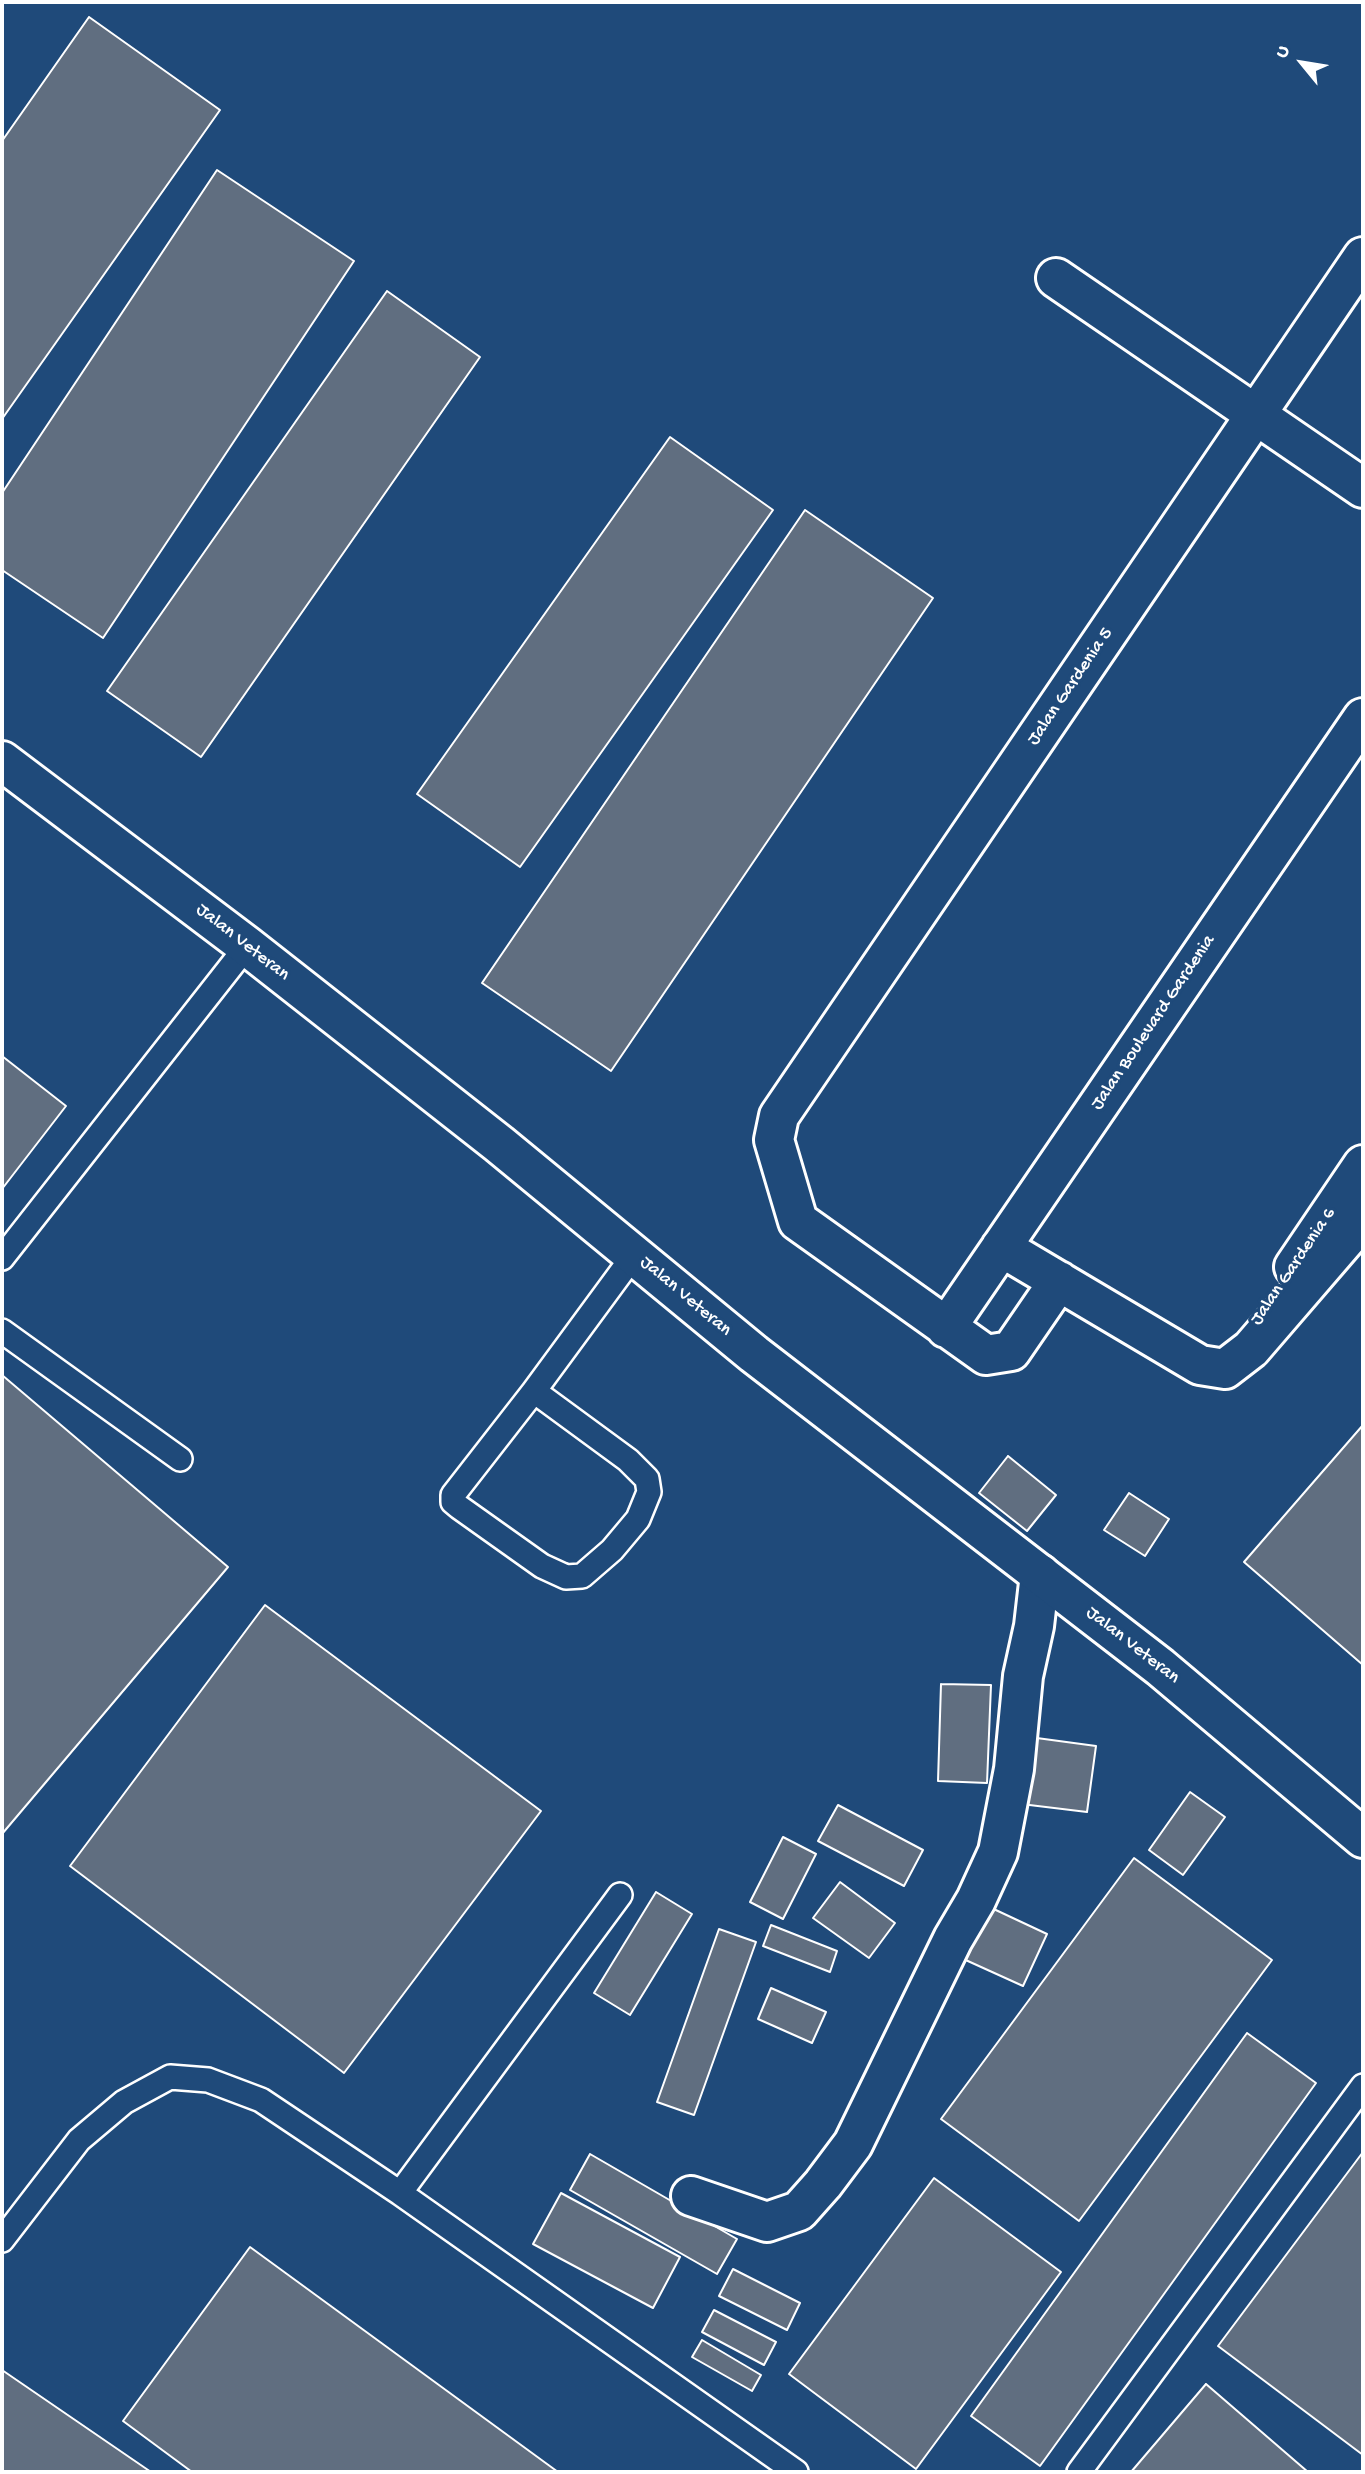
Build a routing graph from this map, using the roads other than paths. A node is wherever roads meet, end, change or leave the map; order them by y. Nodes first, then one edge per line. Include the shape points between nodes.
1 (1363, 257) edge
2 (1056, 278) dead end
3 (1256, 415) junction
4 (1363, 488) edge
5 (1363, 718) edge
6 (2, 761) edge
7 (247, 946) junction
8 (1363, 1165) edge
9 (1363, 1219) edge
10 (1001, 1247) junction
11 (634, 1255) junction
12 (2, 1258) edge
13 (1059, 1281) junction
14 (946, 1328) junction
15 (2, 1331) edge
16 (1225, 1368) junction
17 (534, 1391) junction
18 (180, 1459) dead end
19 (1040, 1574) junction
20 (1363, 1838) edge
21 (620, 1895) dead end
22 (1363, 2086) edge
23 (400, 2193) junction
24 (691, 2196) dead end
25 (2, 2240) edge
26 (796, 2472) edge
27 (1079, 2472) edge

1 - 3 street, Jalan Gardenia 5
2 - 3 street
3 - 4 street
3 - 14 street, Jalan Gardenia 5 via 779,1116 774,1140 798,1221
5 - 10 street, Jalan Boulevard Gardenia
6 - 7 street, Jalan Veteran
7 - 11 street, Jalan Veteran
7 - 12 lane
8 - 16 street, Jalan Gardenia 6
9 - 16 street via 1251,1349
10 - 13 street
10 - 14 street, Jalan Boulevard Gardenia
11 - 17 lane
11 - 19 street, Jalan Veteran via 754,1354
13 - 14 street via 1011,1351 986,1355
13 - 16 street via 1200,1365
15 - 18 lane
17 - 17 lane via 647,1479 649,1492 639,1519 582,1576 566,1577 542,1566 453,1502 453,1495
19 - 20 street, Jalan Veteran via 1160,1667
19 - 24 street via 998,1852 853,2144 799,2211 767,2222
21 - 23 lane
22 - 27 lane
23 - 25 lane via 261,2100 208,2080 170,2077 124,2102 79,2140
23 - 26 lane

